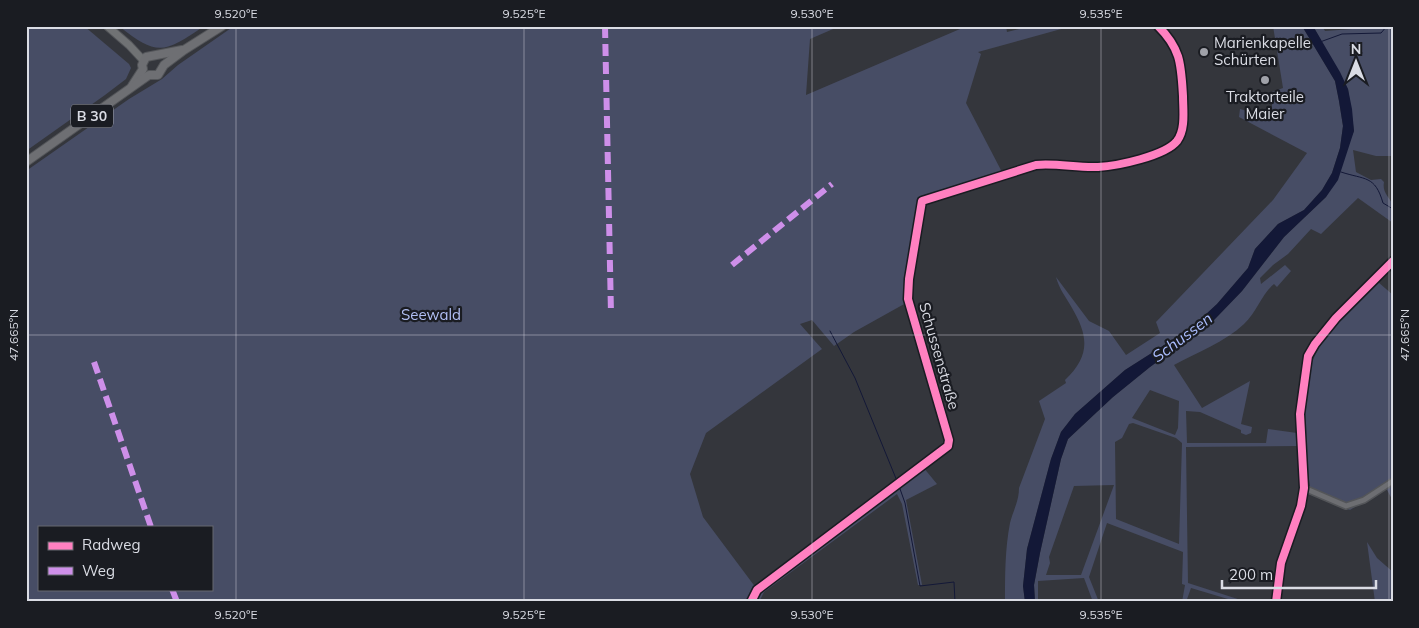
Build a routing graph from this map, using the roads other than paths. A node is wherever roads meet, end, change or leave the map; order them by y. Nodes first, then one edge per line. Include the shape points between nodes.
1 (107, 26) edge
2 (222, 26) edge
3 (1158, 26) edge
4 (184, 50) junction
5 (158, 55) junction
6 (146, 57) junction
7 (164, 66) junction
8 (143, 69) junction
9 (149, 76) junction
10 (130, 89) junction
11 (26, 162) edge
12 (1393, 261) edge
13 (1393, 481) edge
14 (1304, 488) junction
15 (751, 602) edge
16 (1276, 602) edge

1 - 6 street
2 - 4 main road, B 30
3 - 15 street, Schussenstraße via 1173,41 1182,85 1184,119 1181,132 1167,149 1097,167 1036,165 922,202 908,300 949,440 948,446 757,590
4 - 5 main road, B 30
4 - 7 main road, B 30
5 - 6 main road, B 30
5 - 7 main road
6 - 8 main road
7 - 9 main road, B 30 via 158,75
8 - 9 main road
8 - 10 main road, B 30
9 - 10 main road, B 30
10 - 11 main road, B 30
12 - 14 street via 1336,318 1308,356 1300,414
13 - 14 street via 1364,500 1346,506
14 - 16 street via 1281,563

